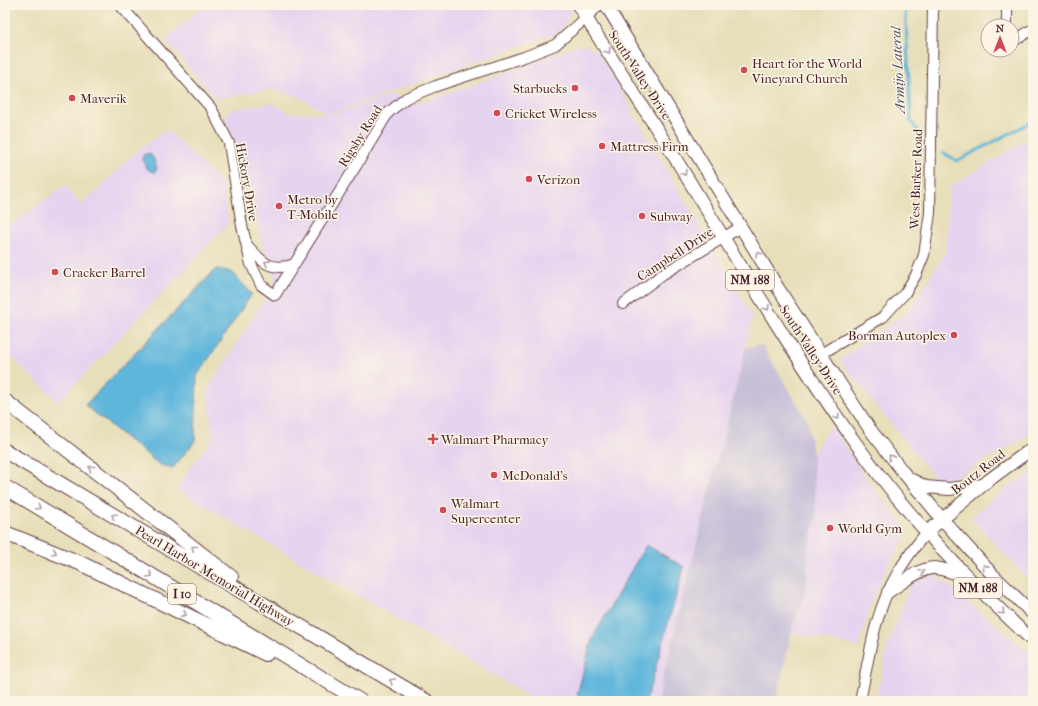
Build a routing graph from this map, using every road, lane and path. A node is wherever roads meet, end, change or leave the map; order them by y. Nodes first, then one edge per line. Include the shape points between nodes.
1 (120, 5) edge
2 (578, 5) edge
3 (599, 5) edge
4 (606, 5) edge
5 (933, 5) edge
6 (1007, 5) edge
7 (586, 18) junction
8 (1007, 18) edge
9 (1033, 29) edge
10 (1020, 37) edge
11 (742, 227) junction
12 (724, 238) junction
13 (246, 243) junction
14 (295, 264) junction
15 (275, 295) joint
16 (623, 304) dead end
17 (821, 354) junction
18 (5, 401) edge
19 (1033, 449) edge
20 (5, 451) edge
21 (907, 477) junction
22 (983, 485) junction
23 (5, 487) edge
24 (942, 519) junction
25 (927, 532) junction
26 (5, 533) edge
27 (970, 579) junction
28 (888, 592) junction
29 (1033, 614) edge
30 (280, 615) junction
31 (1033, 641) edge
32 (355, 699) edge
33 (426, 701) edge
34 (860, 701) edge

1 - 13 street, Hickory Drive via 211,108 229,143
2 - 7 main road, South Valley Drive / NM 188
3 - 7 street, Rigsby Road
4 - 11 main road, South Valley Drive / NM 188
5 - 17 street, West Barker Road via 930,213 924,255 905,293 883,317
6 - 8 street
7 -> 12 main road, South Valley Drive / NM 188
7 - 14 street, Rigsby Road via 555,45 406,98 388,113
9 - 10 street
11 - 12 street, Campbell Drive
17 -> 11 main road, South Valley Drive / NM 188
12 - 16 street, Campbell Drive via 663,274
12 -> 25 main road, South Valley Drive / NM 188 via 853,439
14 -> 13 street via 284,268 270,266 258,258
13 - 15 street, Hickory Drive via 251,264 261,285
14 - 15 street, Rigsby Road
21 -> 17 main road, South Valley Drive / NM 188 via 869,428
30 -> 18 highway
19 - 22 main road, Boutz Road
30 -> 20 highway, Pearl Harbor Memorial Highway / I 10
21 - 22 main road via 926,487 949,489
21 - 24 main road, South Valley Drive / NM 188
22 - 24 main road, Boutz Road
23 -> 32 highway, I 10
24 - 25 main road, Boutz Road
29 -> 24 main road, South Valley Drive / NM 188
25 - 27 main road, South Valley Drive / NM 188
25 - 28 street via 896,575
26 -> 32 highway via 80,563
28 -> 27 main road via 922,571 933,568
27 -> 31 main road, South Valley Drive / NM 188
28 - 34 street via 877,623
33 -> 30 highway, Pearl Harbor Memorial Highway / I 10

